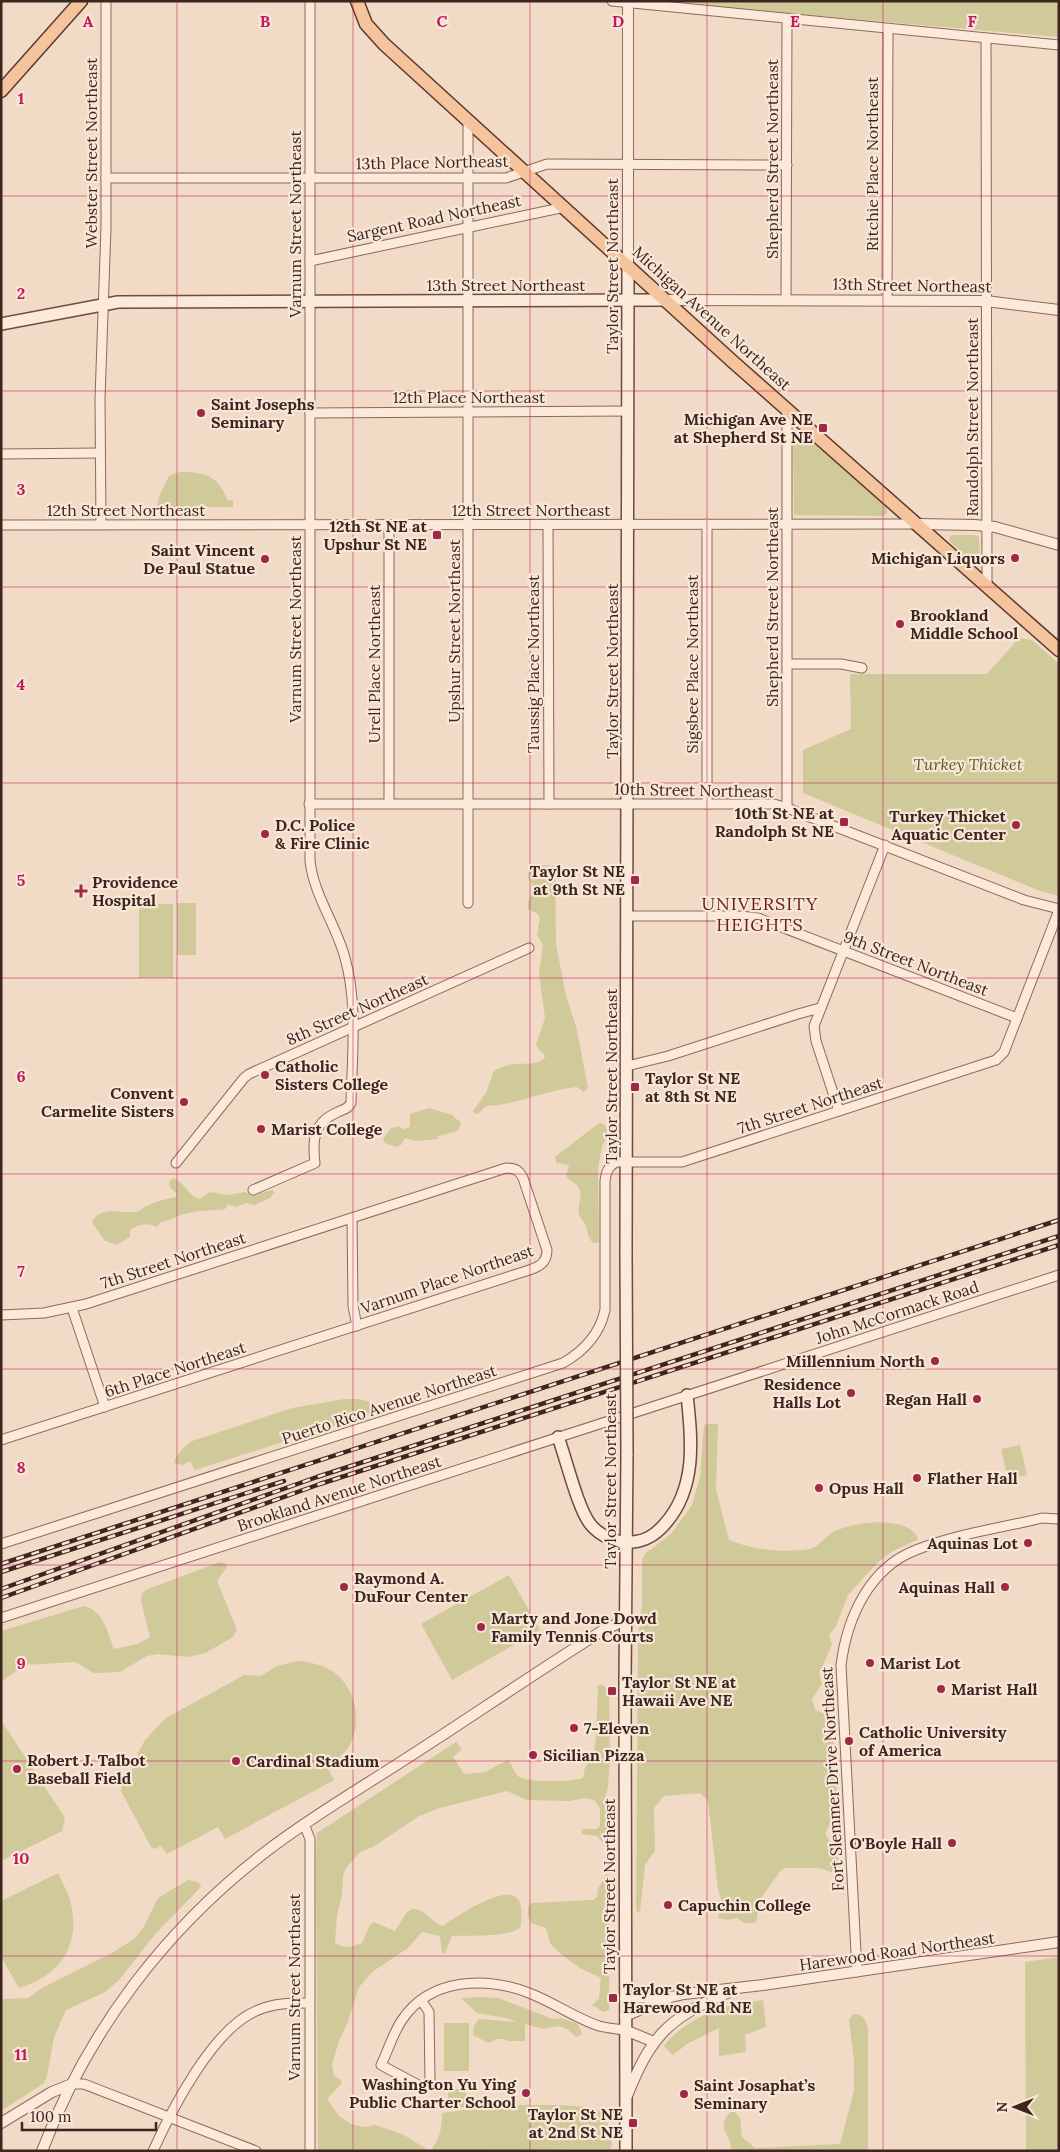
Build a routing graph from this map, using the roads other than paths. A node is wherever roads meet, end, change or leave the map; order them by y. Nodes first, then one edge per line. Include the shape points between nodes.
1 (82, 1) edge
2 (106, 1) edge
3 (310, 1) edge
4 (357, 1) edge
5 (612, 1) edge
6 (628, 2) edge
7 (787, 19) junction
8 (888, 28) junction
9 (986, 38) junction
10 (1059, 45) edge
11 (1, 91) edge
12 (468, 120) junction
13 (628, 165) junction
14 (787, 165) junction
15 (526, 172) junction
16 (106, 178) junction
17 (310, 178) junction
18 (469, 178) junction
19 (565, 207) junction
20 (469, 228) junction
21 (310, 261) junction
22 (628, 265) junction
23 (628, 300) junction
24 (666, 300) junction
25 (786, 300) junction
26 (887, 300) junction
27 (310, 301) junction
28 (468, 301) junction
29 (986, 301) junction
30 (104, 304) junction
31 (1059, 310) edge
32 (1, 324) edge
33 (787, 407) junction
34 (468, 412) junction
35 (628, 412) junction
36 (310, 413) junction
37 (100, 453) junction
38 (1, 454) edge
39 (101, 524) junction
40 (468, 524) junction
41 (548, 524) junction
42 (628, 524) junction
43 (707, 524) junction
44 (787, 524) junction
45 (919, 524) junction
46 (1, 525) edge
47 (310, 525) junction
48 (389, 525) junction
49 (987, 526) junction
50 (1059, 545) edge
51 (987, 586) junction
52 (1059, 650) edge
53 (787, 664) junction
54 (862, 668) dead end
55 (389, 803) junction
56 (468, 803) junction
57 (309, 804) junction
58 (549, 804) junction
59 (628, 804) junction
60 (707, 804) junction
61 (787, 808) junction
62 (884, 845) junction
63 (468, 903) dead end
64 (1059, 909) edge
65 (628, 916) junction
66 (528, 948) dead end
67 (843, 951) junction
68 (820, 1008) junction
69 (1017, 1018) junction
70 (352, 1028) junction
71 (627, 1066) junction
72 (839, 1111) junction
73 (627, 1162) junction
74 (176, 1163) dead end
75 (253, 1190) dead end
76 (352, 1218) junction
77 (1059, 1275) edge
78 (72, 1308) junction
79 (1, 1315) edge
80 (357, 1326) junction
81 (686, 1395) junction
82 (105, 1407) junction
83 (558, 1437) junction
84 (1, 1440) edge
85 (1059, 1519) edge
86 (626, 1542) junction
87 (1, 1544) edge
88 (1, 1618) edge
89 (625, 1620) junction
90 (304, 1824) junction
91 (1059, 1942) edge
92 (857, 1972) junction
93 (739, 1988) junction
94 (671, 1997) junction
95 (625, 1998) junction
96 (421, 2000) junction
97 (309, 2003) junction
98 (625, 2016) junction
99 (625, 2030) junction
100 (654, 2042) junction
101 (72, 2084) junction
102 (626, 2100) junction
103 (169, 2118) junction
104 (1, 2123) edge
105 (238, 2147) edge
106 (42, 2151) edge
107 (152, 2151) edge
108 (256, 2151) edge
109 (310, 2151) edge
110 (626, 2151) edge

1 - 11 main road
2 - 16 street, Webster Street Northeast
3 - 17 street, Varnum Street Northeast
4 - 12 main road, Michigan Avenue Northeast via 362,17 378,39
5 - 6 street
6 - 7 street
6 - 13 street, Taylor Street Northeast
7 - 8 street
7 - 14 street, Shepherd Street Northeast
8 - 9 street
8 - 26 street, Ritchie Place Northeast
9 - 10 street
9 - 29 street, Randolph Street Northeast
12 - 15 main road, Michigan Avenue Northeast
12 - 18 street, Upshur Street Northeast
13 - 14 street, 13th Place Northeast
13 - 15 street, 13th Place Northeast via 546,164
13 - 22 street, Taylor Street Northeast
14 - 25 street, Shepherd Street Northeast
15 - 18 street, 13th Place Northeast via 510,177
15 - 19 main road, Michigan Avenue Northeast
16 - 17 street, 13th Place Northeast
16 - 30 street, Webster Street Northeast
17 - 18 street, 13th Place Northeast
17 - 21 street, Varnum Street Northeast
18 - 20 street, Upshur Street Northeast
19 - 20 street, Sargent Road Northeast
19 - 22 main road, Michigan Avenue Northeast
20 - 21 street, Sargent Road Northeast
20 - 28 street, Upshur Street Northeast
21 - 27 street, Varnum Street Northeast
22 - 23 main road, Taylor Street Northeast
22 - 24 main road, Michigan Avenue Northeast
23 - 24 main road, 13th Street Northeast
23 - 28 main road, 13th Street Northeast
23 - 35 main road, Taylor Street Northeast
24 - 25 street, 13th Street Northeast
24 - 33 main road, Michigan Avenue Northeast
25 - 26 street, 13th Street Northeast
26 - 29 street, 13th Street Northeast
27 - 28 main road, 13th Street Northeast
27 - 30 main road, 13th Street Northeast
27 - 36 street, Varnum Street Northeast
28 - 34 street, Upshur Street Northeast
29 - 31 street, 13th Street Northeast
29 - 49 street, Randolph Street Northeast
30 - 32 main road
30 - 37 street, Webster Street Northeast
33 - 44 street, Shepherd Street Northeast
33 - 45 main road, Michigan Avenue Northeast
34 - 35 street, 12th Place Northeast
34 - 36 street, 12th Place Northeast
34 - 40 street, Upshur Street Northeast
35 - 42 main road, Taylor Street Northeast
36 - 47 street, Varnum Street Northeast
37 - 38 street
37 - 39 street, Webster Street Northeast
39 - 46 street, 12th Street Northeast
39 - 47 street, 12th Street Northeast
40 - 41 street, 12th Street Northeast
40 - 48 street, 12th Street Northeast
40 - 56 street, Upshur Street Northeast
41 - 42 street, 12th Street Northeast
41 - 58 street, Taussig Place Northeast
42 - 43 street, 12th Street Northeast
42 - 59 main road, Taylor Street Northeast
43 - 44 street, 12th Street Northeast
43 - 60 street, Sigsbee Place Northeast
44 - 45 street, 12th Street Northeast
44 - 53 street, Shepherd Street Northeast
45 - 49 street, 12th Street Northeast
45 - 51 main road, Michigan Avenue Northeast
47 - 48 street, 12th Street Northeast
47 - 57 street, Varnum Street Northeast
48 - 55 street, Urell Place Northeast
49 - 50 street, 12th Street Northeast
49 - 51 street, Randolph Street Northeast
51 - 52 main road, Michigan Avenue Northeast
53 - 54 street via 841,664
53 - 61 street, Shepherd Street Northeast
55 - 56 street, 10th Street Northeast
55 - 57 street, 10th Street Northeast
56 - 58 street, 10th Street Northeast
56 - 63 street, Upshur Street Northeast
57 - 70 street, Varnum Street Northeast via 311,869 317,892 345,958 351,990
58 - 59 street, 10th Street Northeast
59 - 60 street, 10th Street Northeast
59 - 65 main road, Taylor Street Northeast
60 - 61 street, 10th Street Northeast via 765,804
61 - 62 street, 10th Street Northeast
62 - 64 street, 10th Street Northeast via 1024,900
62 - 67 street
64 - 69 street
65 - 67 street, 9th Street Northeast via 749,917
65 - 71 main road, Taylor Street Northeast
66 - 70 street, 8th Street Northeast
67 - 68 street
67 - 69 street, 9th Street Northeast
68 - 71 street
68 - 72 street via 814,1026 815,1038
69 - 72 street, 7th Street Northeast via 999,1058
70 - 74 street, 8th Street Northeast via 249,1074
70 - 75 street, Varnum Street Northeast via 350,1106 328,1118 318,1128 313,1144 315,1162
71 - 73 main road, Taylor Street Northeast
72 - 73 street, 7th Street Northeast via 682,1162
73 - 86 main road, Taylor Street Northeast, bridge
73 - 87 street, Puerto Rico Avenue Northeast via 616,1162 606,1172 603,1319 587,1344 563,1364
76 - 78 street, 7th Street Northeast
76 - 80 street via 353,1306
76 - 80 street, Varnum Place Northeast via 513,1168 524,1178 547,1250 545,1261 540,1266
77 - 81 street, John McCormack Road
78 - 79 street, 7th Street Northeast
78 - 82 street
80 - 82 street, 6th Place Northeast
81 - 83 street, Brookland Avenue Northeast
81 - 86 main road via 690,1462 684,1495 671,1517 654,1535 641,1541
82 - 84 street, 6th Place Northeast
83 - 86 main road via 588,1522 601,1534
83 - 88 street, Brookland Avenue Northeast
85 - 92 street, Fort Slemmer Drive Northeast via 1042,1518 916,1550 883,1573 861,1598 850,1619 841,1665
86 - 89 main road, Taylor Street Northeast
89 - 90 street via 579,1645
89 - 95 main road, Taylor Street Northeast
90 - 97 street, Varnum Street Northeast via 310,1839
90 - 101 street via 233,1878 172,1937 119,2003
91 - 92 street, Harewood Road Northeast
92 - 93 street, Harewood Road Northeast
93 - 94 street, Harewood Road Northeast
93 - 100 street, Harewood Road Northeast via 684,2014
94 - 95 street
94 - 98 street, Harewood Road Northeast
95 - 98 main road, Taylor Street Northeast
96 - 96 street via 401,2020 381,2066 424,2088 430,2080 429,2012
96 - 99 street via 432,1992 463,1982 492,1983 529,1992 598,2026
97 - 103 street via 268,2006 236,2022 207,2057
97 - 109 street, Varnum Street Northeast
98 - 99 main road, Taylor Street Northeast
99 - 100 street
99 - 102 main road, Taylor Street Northeast
100 - 102 street, Harewood Road Northeast via 640,2063
101 - 103 street via 84,2084
101 - 104 street via 52,2092
101 - 106 street
102 - 110 main road, Taylor Street Northeast
103 - 105 street
103 - 107 street
105 - 108 street

